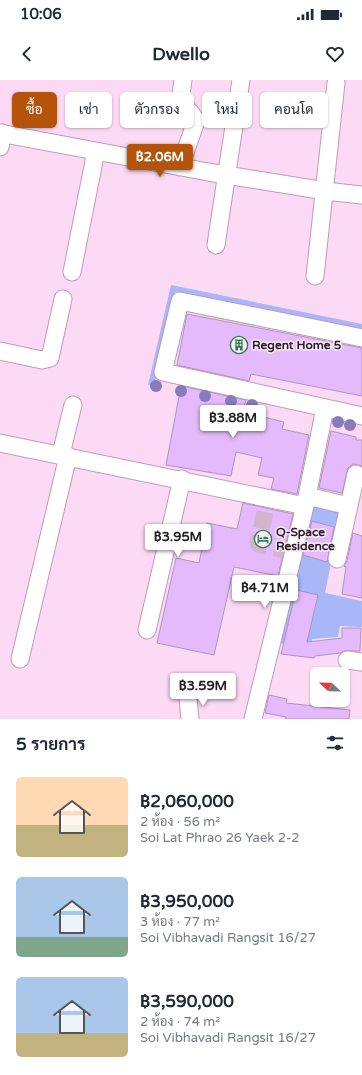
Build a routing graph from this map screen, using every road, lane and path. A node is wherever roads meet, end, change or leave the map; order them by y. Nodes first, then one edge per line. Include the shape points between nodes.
1 (184, 80) edge
2 (241, 80) edge
3 (336, 83) dead end
4 (1, 138) edge
5 (96, 151) junction
6 (180, 166) junction
7 (227, 175) junction
8 (325, 191) junction
9 (362, 195) edge
10 (216, 245) dead end
11 (72, 272) dead end
12 (315, 276) dead end
13 (63, 299) dead end
14 (362, 338) edge
15 (0, 351) edge
16 (73, 405) dead end
17 (324, 415) junction
18 (362, 416) edge
19 (0, 443) edge
20 (64, 455) junction
21 (356, 474) dead end
22 (182, 479) junction
23 (306, 501) junction
24 (349, 506) junction
25 (337, 559) dead end
26 (147, 630) dead end
27 (20, 659) dead end
28 (188, 698) dead end
29 (190, 719) edge
30 (253, 719) edge

1 - 6 street via 180,102 196,121
2 - 7 street
3 - 8 street
4 - 5 street
5 - 6 street
5 - 11 street
6 - 7 street
7 - 8 street
7 - 10 street
8 - 9 street
8 - 12 street
13 - 15 street via 50,358 42,360
14 - 17 street via 179,302 165,374
16 - 20 street
17 - 18 street
17 - 23 street
19 - 20 street
20 - 22 street
20 - 27 street
21 - 24 street
22 - 23 street
22 - 26 street
23 - 24 street
23 - 30 street via 291,551
24 - 25 street
28 - 29 street

